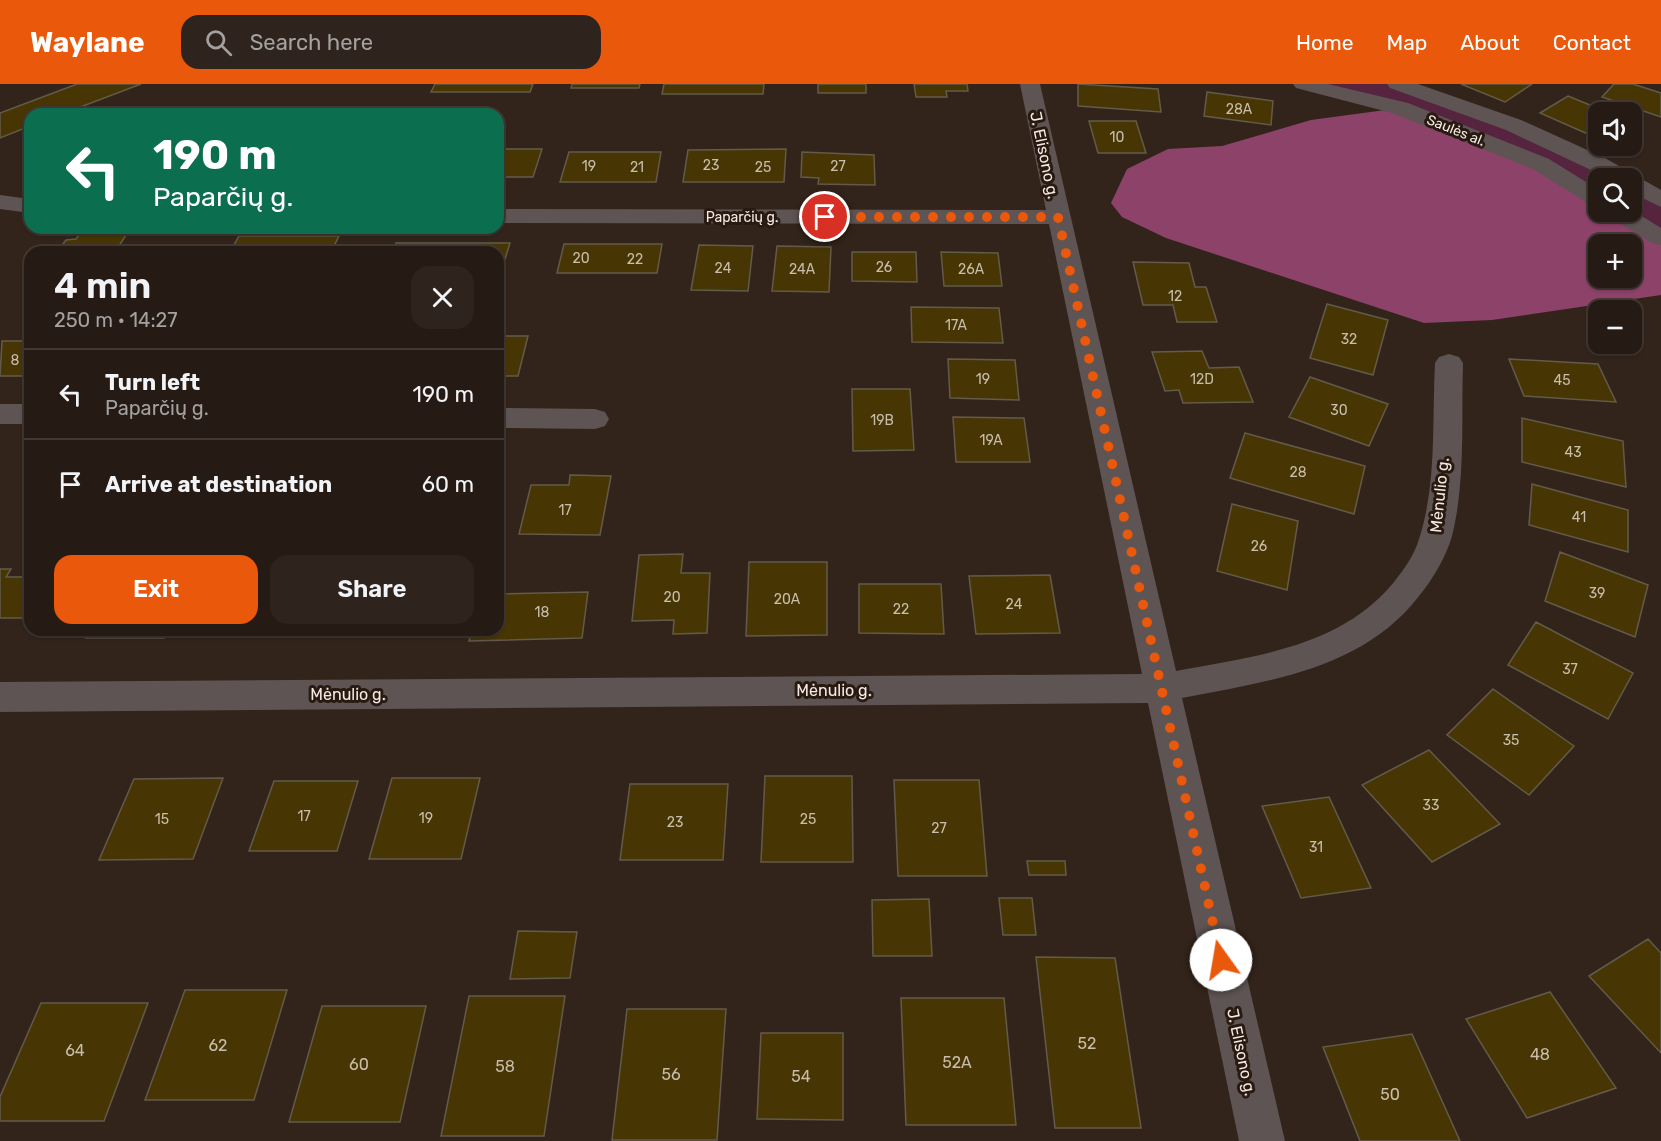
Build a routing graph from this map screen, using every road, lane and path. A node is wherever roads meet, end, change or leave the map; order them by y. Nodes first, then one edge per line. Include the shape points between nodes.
1 (1030, 84) edge
2 (1303, 84) edge
3 (1397, 84) edge
4 (1607, 168) edge
5 (1642, 189) edge
6 (1588, 193) edge
7 (1661, 200) edge
8 (0, 202) edge
9 (24, 205) edge
10 (504, 216) edge
11 (1058, 217) junction
12 (1635, 222) edge
13 (1661, 238) edge
14 (1449, 363) dead end
15 (0, 414) edge
16 (24, 414) edge
17 (504, 418) edge
18 (595, 419) dead end
19 (1161, 688) junction
20 (0, 697) edge
21 (1262, 1141) edge

1 - 11 street, J. Elisono g.
2 - 6 street, Saulės al. via 1400,108 1541,164
3 - 4 street, Saulės al. via 1469,107 1578,151
5 - 7 street
8 - 9 street
10 - 11 street, Paparčių g.
11 - 19 street, J. Elisono g.
12 - 13 street
14 - 19 street, Mėnulio g. via 1437,533 1425,563 1408,589 1365,631 1343,644 1309,657
15 - 16 street
17 - 18 street
19 - 20 street, Mėnulio g.
19 - 21 street, J. Elisono g.

